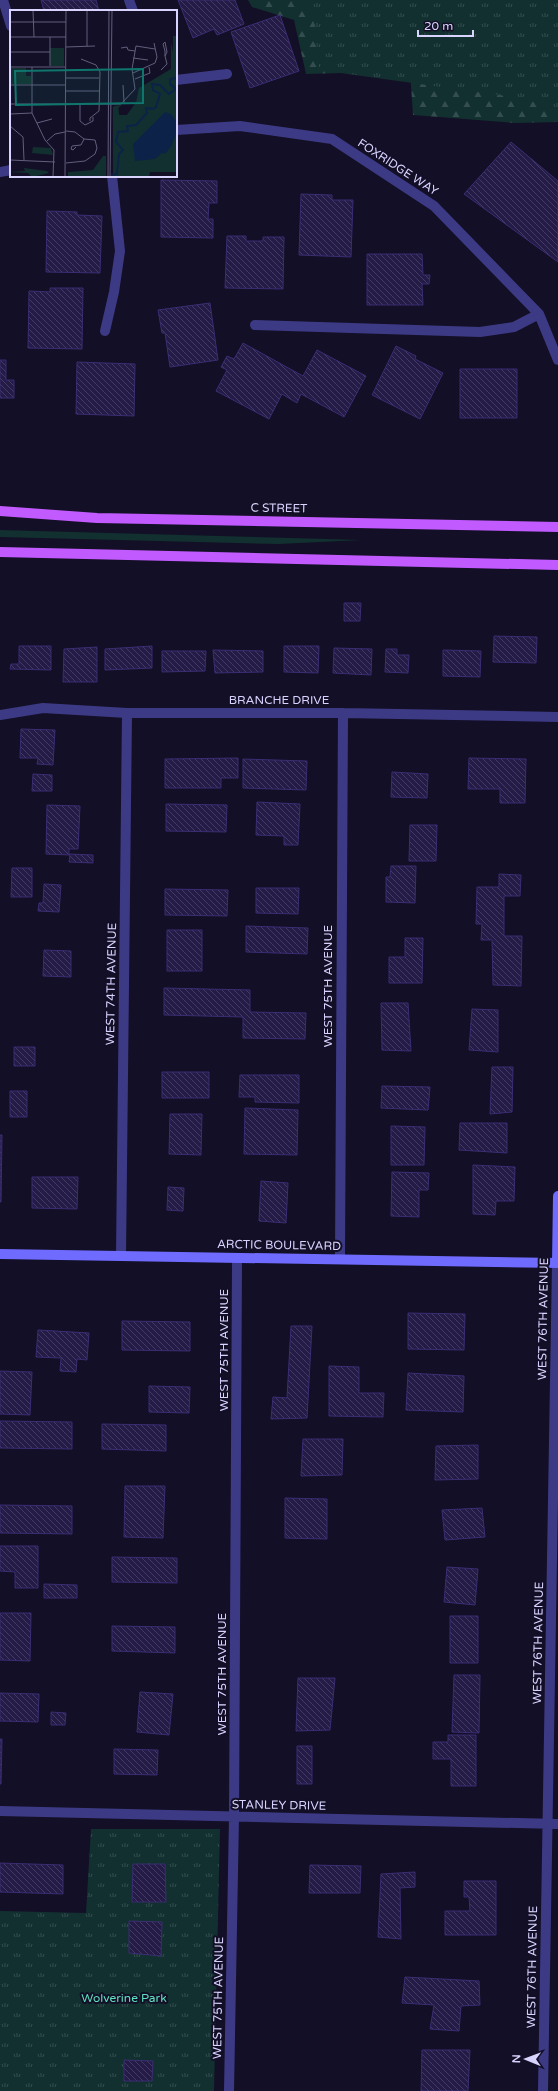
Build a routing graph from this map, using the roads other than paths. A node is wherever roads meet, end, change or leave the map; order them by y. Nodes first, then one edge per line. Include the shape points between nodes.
1 (3, 0) edge
2 (129, 0) edge
3 (133, 10) edge
4 (10, 23) edge
5 (227, 74) dead end
6 (177, 80) edge
7 (177, 130) edge
8 (10, 170) edge
9 (0, 172) edge
10 (112, 177) edge
11 (539, 314) junction
12 (255, 325) dead end
13 (105, 331) dead end
14 (558, 360) edge
15 (0, 511) edge
16 (558, 527) edge
17 (0, 552) edge
18 (558, 565) edge
19 (127, 713) junction
20 (343, 713) junction
21 (0, 715) edge
22 (558, 717) edge
23 (558, 1196) edge
24 (0, 1254) edge
25 (122, 1256) junction
26 (237, 1258) junction
27 (340, 1259) junction
28 (557, 1263) edge
29 (0, 1811) edge
30 (234, 1817) junction
31 (547, 1824) junction
32 (558, 1824) edge
33 (229, 2091) edge
34 (543, 2091) edge

1 - 4 street
2 - 3 street
5 - 6 street
7 - 11 street, FOXRIDGE WAY via 240,126 332,139 434,206
8 - 9 street
10 - 13 street via 120,251
11 - 12 street via 514,327 480,332
11 - 14 street, FOXRIDGE WAY
15 - 16 main road, C STREET via 98,518
17 - 18 main road
19 - 20 street, BRANCHE DRIVE
19 - 21 street, BRANCHE DRIVE via 43,708
19 - 25 street, WEST 74TH AVENUE
20 - 22 street, BRANCHE DRIVE
20 - 27 street, WEST 75TH AVENUE
23 - 28 main road, WEST 76TH AVENUE
24 - 25 main road, ARCTIC BOULEVARD
25 - 26 main road, ARCTIC BOULEVARD
26 - 27 main road, ARCTIC BOULEVARD
26 - 30 street, WEST 75TH AVENUE
27 - 28 main road, ARCTIC BOULEVARD
28 - 31 street, WEST 76TH AVENUE
29 - 30 street, STANLEY DRIVE
30 - 31 street, STANLEY DRIVE
30 - 33 street, WEST 75TH AVENUE
31 - 32 street, STANLEY DRIVE
31 - 34 street, WEST 76TH AVENUE

